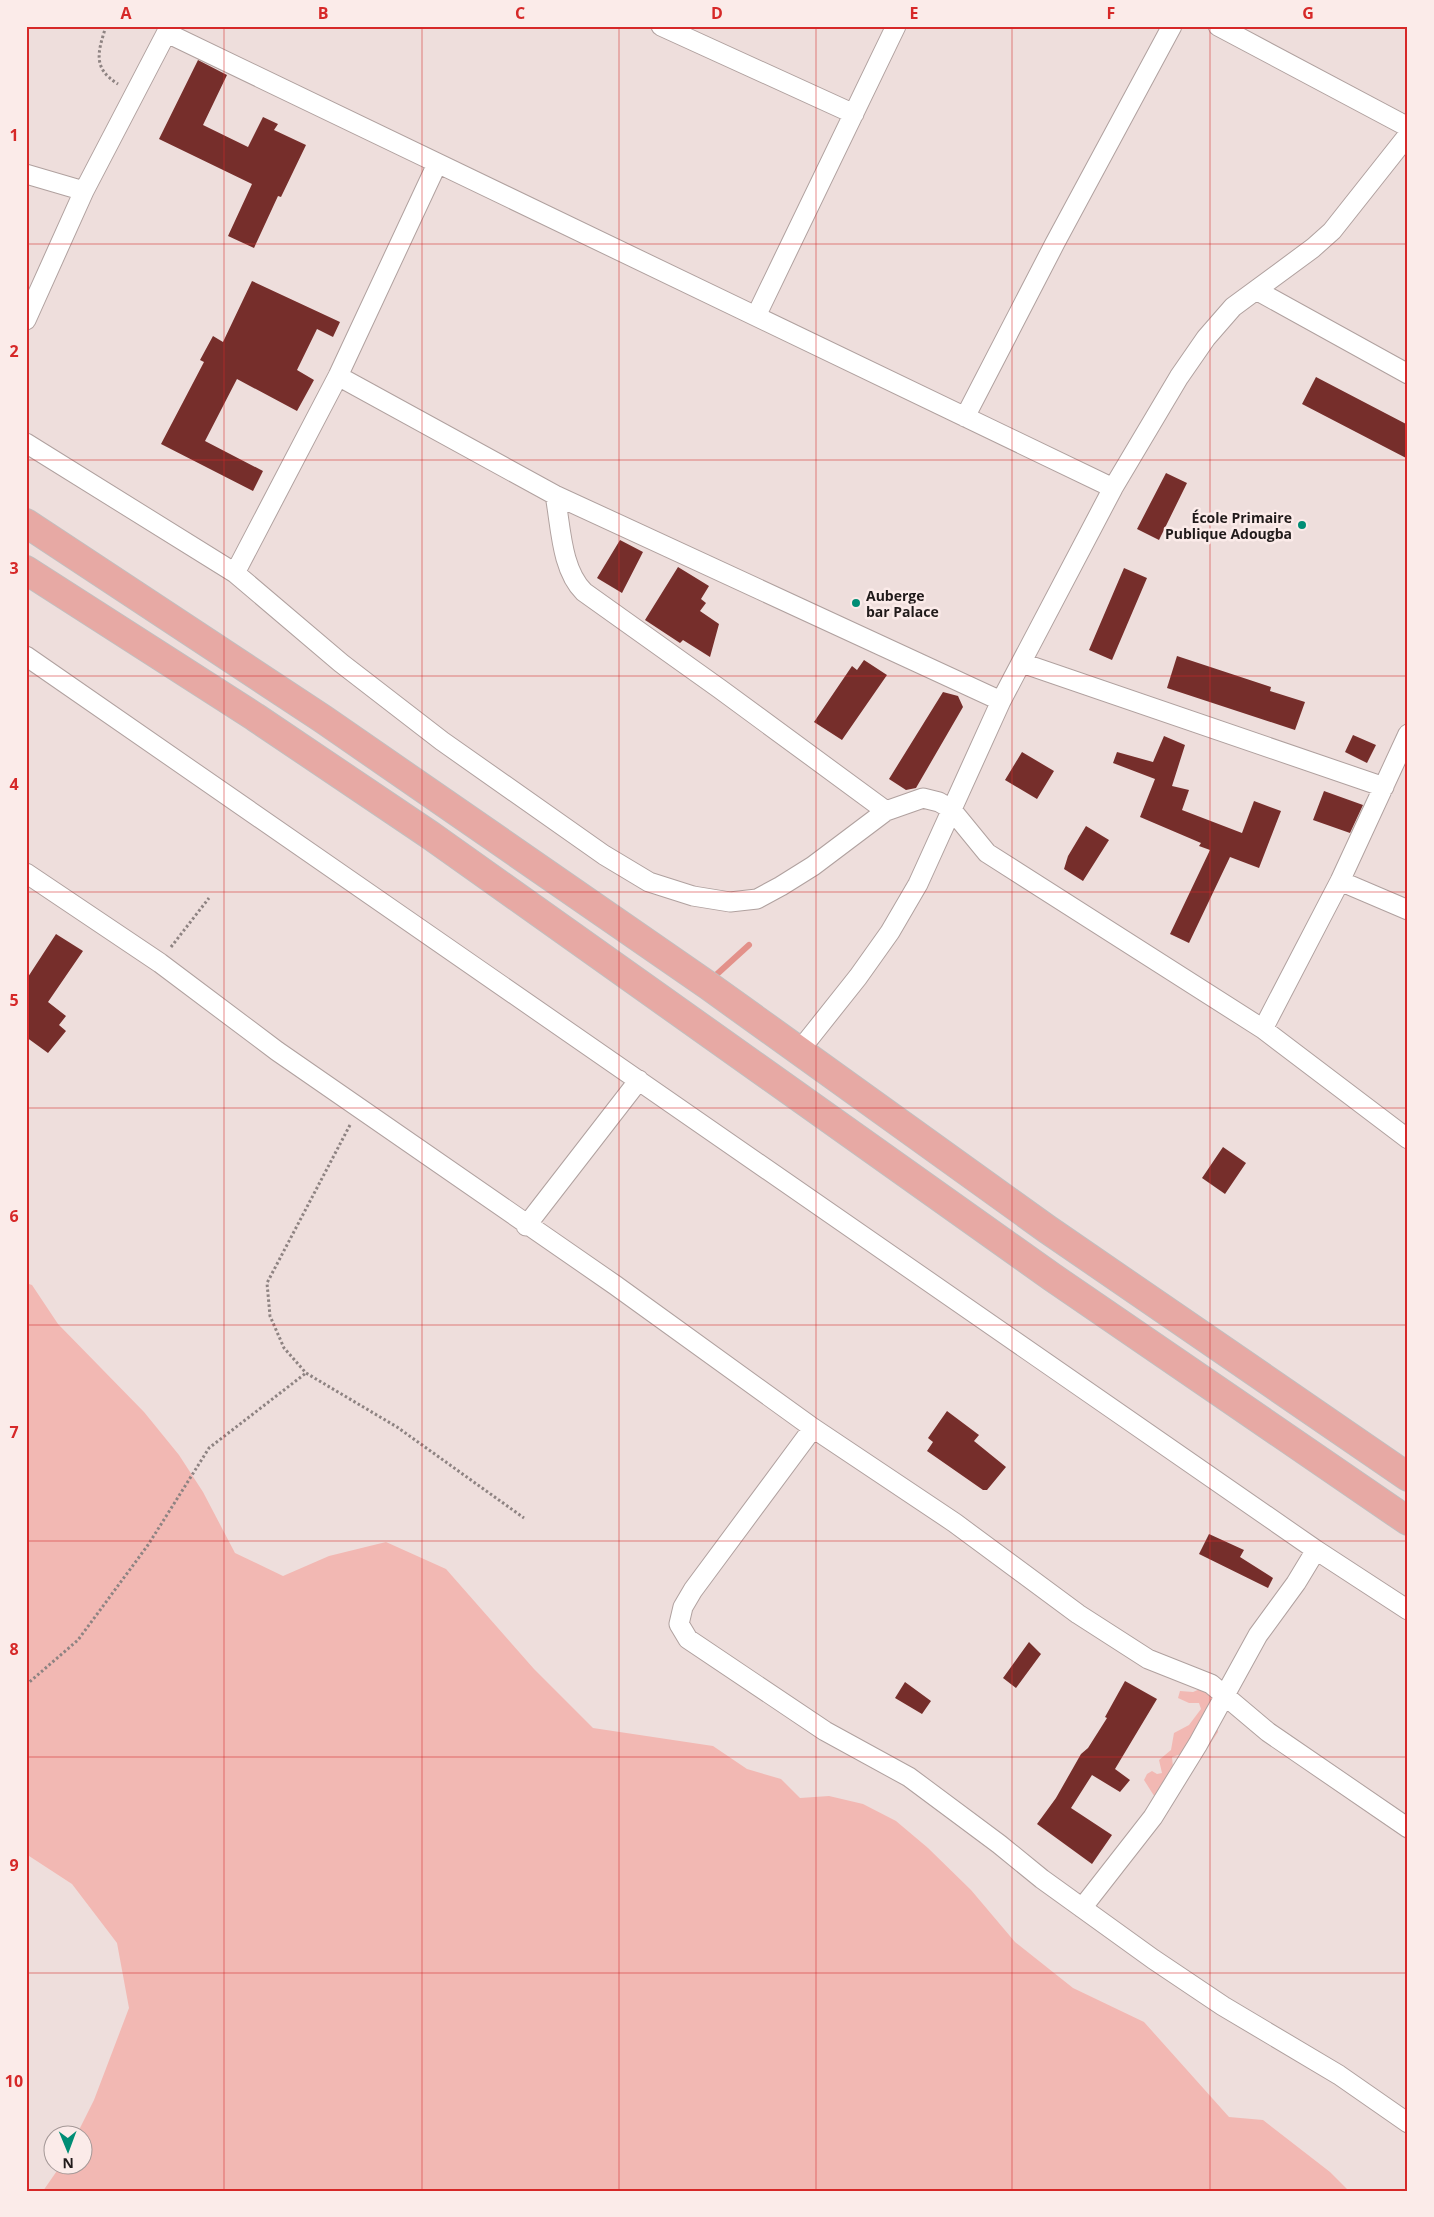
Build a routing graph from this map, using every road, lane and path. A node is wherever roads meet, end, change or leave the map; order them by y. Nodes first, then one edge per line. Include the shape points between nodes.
1 (106, 26) edge
2 (661, 26) edge
3 (896, 26) edge
4 (1172, 26) edge
5 (1218, 26) edge
6 (169, 30) edge
7 (134, 94) junction
8 (854, 114) junction
9 (1408, 126) edge
10 (1408, 135) edge
11 (437, 164) junction
12 (26, 174) edge
13 (84, 191) junction
14 (1256, 290) junction
15 (756, 316) junction
16 (26, 320) edge
17 (1408, 374) edge
18 (338, 376) junction
19 (965, 417) junction
20 (26, 443) edge
21 (1113, 488) junction
22 (555, 495) junction
23 (26, 523) edge
24 (26, 570) edge
25 (235, 573) junction
26 (26, 656) edge
27 (1022, 663) junction
28 (1001, 701) junction
29 (1408, 734) edge
30 (1384, 787) junction
31 (951, 809) junction
32 (886, 812) junction
33 (26, 873) edge
34 (1340, 880) junction
35 (208, 898) dead end
36 (1408, 910) edge
37 (160, 962) junction
38 (1263, 1029) junction
39 (800, 1050) junction
40 (638, 1080) junction
41 (361, 1109) junction
42 (1408, 1139) edge
43 (526, 1226) junction
44 (306, 1373) junction
45 (814, 1428) junction
46 (1408, 1477) edge
47 (524, 1518) dead end
48 (1408, 1521) edge
49 (1316, 1550) junction
50 (1408, 1610) edge
51 (26, 1685) edge
52 (1225, 1694) junction
53 (1408, 1828) edge
54 (1082, 1908) junction
55 (1408, 2123) edge

1 - 7 path via 99,55 100,66 107,77
2 - 8 street
3 - 8 street
4 - 19 street via 1054,243
5 - 9 street
6 - 7 street
6 - 11 street
7 - 13 street
8 - 15 street
10 - 14 street via 1332,231
11 - 15 street
11 - 18 street
12 - 13 street
13 - 16 street
14 - 17 street
14 - 21 street via 1233,308 1206,338
15 - 19 street
18 - 22 street
18 - 25 street
19 - 21 street
20 - 25 street
21 - 27 street
22 - 28 street
22 - 32 street via 568,566 574,582 584,592
23 - 39 main road via 324,719
24 - 48 main road via 255,716 430,835 1052,1276
25 - 32 street via 341,663 442,741 604,855 648,882 693,896 730,902 757,899 813,866
26 - 40 street
27 - 28 street
27 - 30 street
28 - 31 street
29 - 30 street
30 - 34 street
31 - 32 street via 923,798
31 - 38 street via 988,853
31 - 39 street via 918,884 890,932
33 - 37 street
34 - 36 street
34 - 38 street
35 - 37 path
37 - 41 street
38 - 42 street
39 - 46 main road via 1047,1229
40 - 43 street
40 - 49 street
41 - 43 street
41 - 44 path via 267,1283 270,1316 284,1348
43 - 45 street via 615,1285
44 - 47 path via 397,1427
44 - 51 path via 209,1448 148,1545 78,1640
45 - 52 street via 955,1523 1102,1630 1148,1659 1211,1684
45 - 54 street via 693,1590 683,1607 679,1624 688,1639 825,1731 909,1777
49 - 50 street
49 - 52 street via 1258,1635
52 - 53 street via 1268,1732
52 - 54 street via 1153,1817
54 - 55 street via 1178,1976 1339,2075

